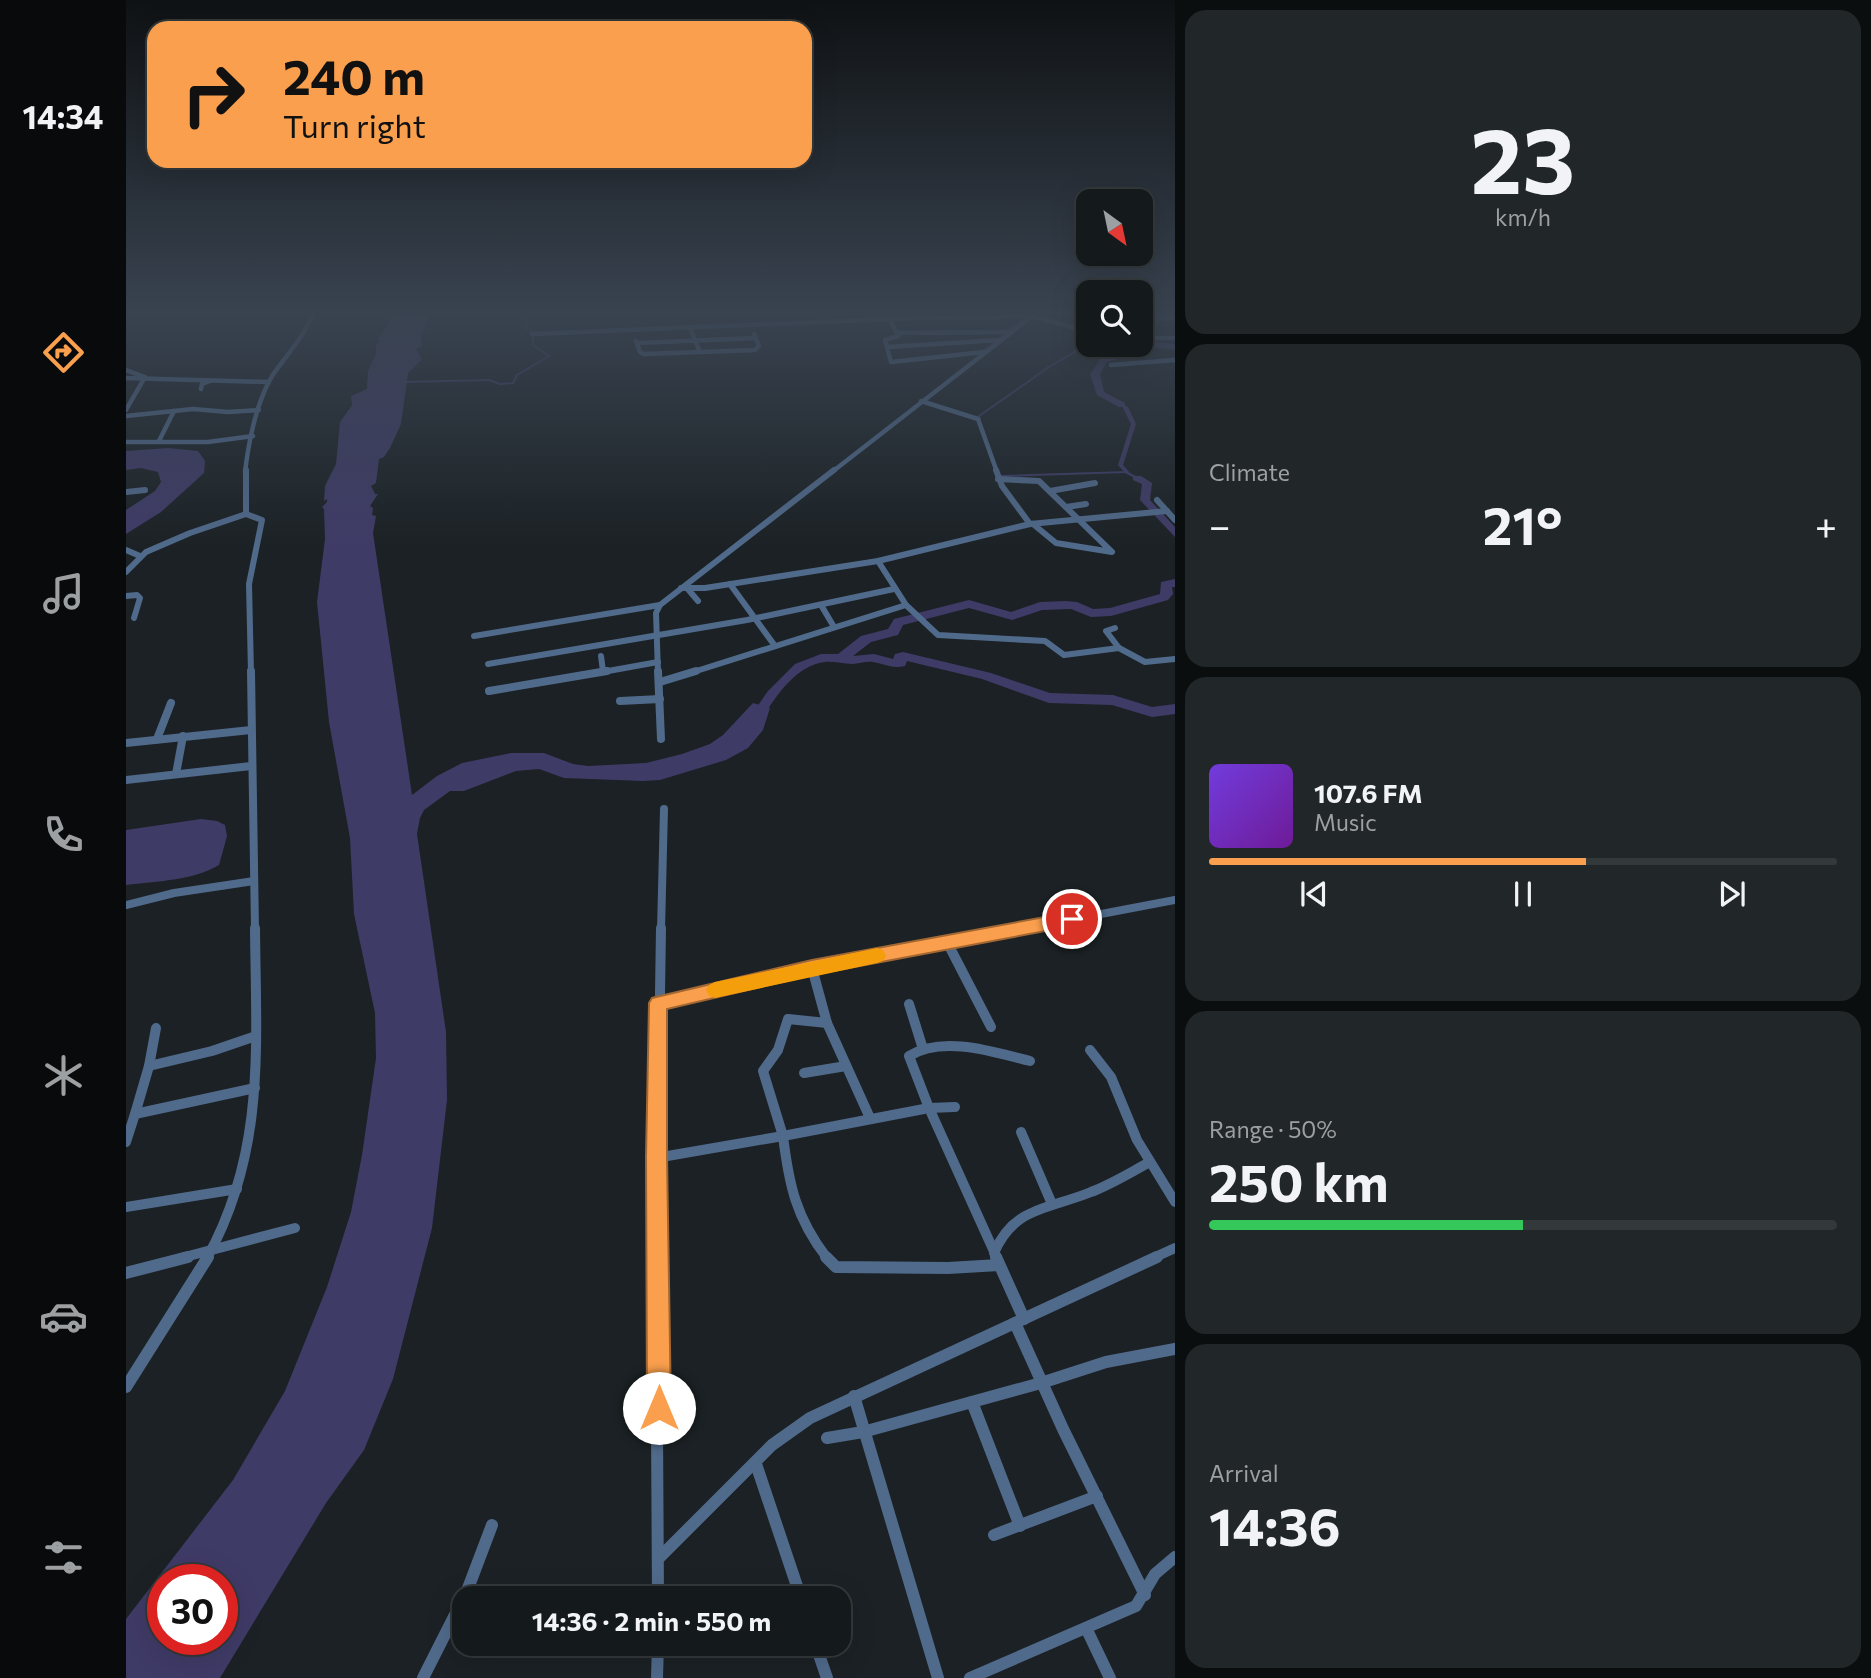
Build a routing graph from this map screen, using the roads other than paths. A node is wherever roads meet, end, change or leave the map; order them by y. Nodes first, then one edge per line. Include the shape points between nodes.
1 (265, 392) edge
2 (933, 392) edge
3 (922, 401) junction
4 (128, 402) edge
5 (126, 410) edge
6 (259, 410) junction
7 (174, 411) junction
8 (126, 416) edge
9 (253, 436) junction
10 (159, 441) junction
11 (126, 442) edge
12 (1000, 479) junction
13 (1095, 484) dead end
14 (145, 490) dead end
15 (1050, 491) junction
16 (126, 492) edge
17 (1157, 500) dead end
18 (1086, 504) dead end
19 (1066, 507) junction
20 (1164, 511) junction
21 (246, 514) junction
22 (1078, 518) junction
23 (1174, 520) edge
24 (1032, 524) junction
25 (126, 550) edge
26 (141, 556) junction
27 (878, 561) junction
28 (126, 572) edge
29 (730, 584) junction
30 (684, 588) junction
31 (894, 589) junction
32 (126, 596) edge
33 (698, 601) dead end
34 (821, 605) junction
35 (905, 605) junction
36 (660, 606) junction
37 (134, 618) dead end
38 (753, 619) junction
39 (834, 627) junction
40 (1115, 628) dead end
41 (474, 636) dead end
42 (657, 636) junction
43 (775, 646) junction
44 (1119, 648) junction
45 (601, 656) dead end
46 (1174, 659) edge
47 (658, 662) junction
48 (488, 664) dead end
49 (603, 671) junction
50 (660, 682) junction
51 (489, 691) dead end
52 (660, 699) junction
53 (620, 701) dead end
54 (170, 703) dead end
55 (251, 730) junction
56 (183, 737) junction
57 (157, 739) junction
58 (661, 739) dead end
59 (126, 743) edge
60 (251, 766) junction
61 (176, 774) junction
62 (126, 780) edge
63 (664, 809) dead end
64 (254, 881) junction
65 (1174, 900) edge
66 (126, 905) edge
67 (947, 942) junction
68 (812, 968) junction
69 (658, 1003) junction
70 (909, 1004) dead end
71 (827, 1023) junction
72 (991, 1027) dead end
73 (156, 1028) dead end
74 (256, 1036) junction
75 (923, 1049) junction
76 (1090, 1050) dead end
77 (1030, 1061) dead end
78 (149, 1066) junction
79 (846, 1066) junction
80 (804, 1073) dead end
81 (255, 1088) junction
82 (955, 1107) dead end
83 (929, 1108) junction
84 (135, 1114) junction
85 (870, 1118) junction
86 (1021, 1132) dead end
87 (783, 1136) junction
88 (126, 1141) edge
89 (656, 1157) junction
90 (1150, 1162) junction
91 (237, 1188) junction
92 (1174, 1202) edge
93 (1052, 1204) junction
94 (126, 1207) edge
95 (295, 1228) dead end
96 (1174, 1248) edge
97 (209, 1253) junction
98 (994, 1253) junction
99 (999, 1265) junction
100 (126, 1273) edge
101 (1019, 1321) junction
102 (1174, 1349) edge
103 (1041, 1383) junction
104 (126, 1387) edge
105 (854, 1396) junction
106 (972, 1402) junction
107 (863, 1432) junction
108 (827, 1438) dead end
109 (756, 1464) junction
110 (1097, 1496) junction
111 (492, 1525) dead end
112 (1020, 1526) junction
113 (994, 1535) dead end
114 (1174, 1557) edge
115 (659, 1558) junction
116 (659, 1586) edge
117 (797, 1586) edge
118 (1145, 1595) junction
119 (1087, 1630) junction
120 (658, 1656) edge
121 (819, 1656) edge
122 (423, 1678) edge
123 (657, 1678) edge
124 (827, 1678) edge
125 (938, 1678) edge
126 (970, 1678) edge
127 (1110, 1678) edge

1 - 6 street
2 - 3 street
3 - 12 street via 978,419
3 - 30 street
4 - 5 street
6 - 7 street
6 - 9 street
7 - 8 street
7 - 10 street
9 - 10 street via 208,442
9 - 21 street via 245,468
10 - 11 street
12 - 15 street via 1037,479
12 - 24 street
13 - 15 street
14 - 16 street
15 - 19 street
17 - 20 street
18 - 19 street
19 - 22 street
20 - 22 street
20 - 23 street
21 - 26 street
21 - 55 street via 262,521 249,591
22 - 24 street
22 - 24 street via 1112,552 1056,543
24 - 27 street
25 - 26 street
26 - 28 street
27 - 29 street
27 - 31 street
29 - 30 street
29 - 38 street
30 - 33 street
30 - 36 street
31 - 34 street
31 - 35 street
32 - 37 street via 140,598
34 - 38 street
34 - 39 street
35 - 39 street
35 - 44 street via 941,636 1048,642 1064,655
36 - 41 street
36 - 42 street
38 - 42 street
38 - 43 street
39 - 43 street
40 - 44 street via 1105,631
42 - 47 street
42 - 48 street
43 - 50 street
44 - 46 street via 1134,662
45 - 49 street
47 - 49 street
47 - 50 street
49 - 51 street
50 - 52 street
52 - 53 street
52 - 58 street
54 - 57 street
55 - 56 street
55 - 60 street
56 - 57 street
56 - 61 street
57 - 59 street
60 - 61 street
60 - 64 street
61 - 62 street
63 - 69 street
64 - 66 street
64 - 74 street
65 - 67 street
67 - 68 street
67 - 72 street
68 - 69 street
68 - 71 street
69 - 89 street
70 - 75 street
71 - 79 street
71 - 87 street via 788,1019 778,1050 763,1072
73 - 78 street
74 - 78 street
74 - 81 street
75 - 77 street via 988,1049
75 - 83 street via 909,1056
76 - 90 street via 1113,1079 1118,1101
78 - 84 street
79 - 80 street
79 - 85 street
81 - 84 street
81 - 91 street via 251,1135
82 - 83 street
83 - 85 street
83 - 98 street
84 - 88 street
85 - 87 street
86 - 93 street
87 - 89 street
87 - 99 street via 794,1208 803,1228 836,1267
89 - 115 street
90 - 92 street
90 - 93 street via 1090,1192
91 - 94 street
91 - 97 street
93 - 98 street via 1016,1219
95 - 97 street
96 - 101 street
97 - 100 street
97 - 104 street
98 - 99 street
99 - 101 street
101 - 103 street
101 - 105 street
102 - 103 street via 1106,1362
103 - 106 street
103 - 110 street
105 - 107 street
105 - 109 street via 790,1431
106 - 107 street
106 - 112 street
107 - 108 street
107 - 125 street
109 - 115 street
109 - 117 street
110 - 112 street
110 - 118 street
111 - 122 street via 467,1591
112 - 113 street
114 - 118 street via 1154,1572
115 - 116 street
118 - 119 street via 1136,1606
119 - 126 street
119 - 127 street
120 - 123 street
121 - 124 street

